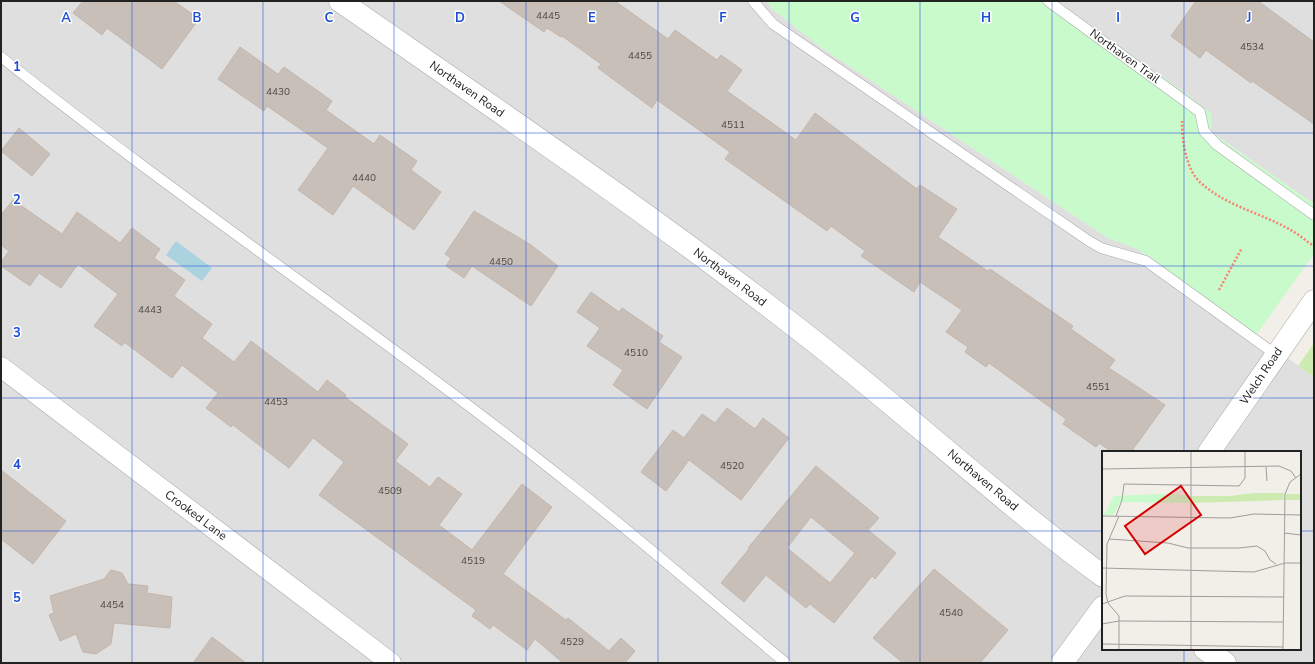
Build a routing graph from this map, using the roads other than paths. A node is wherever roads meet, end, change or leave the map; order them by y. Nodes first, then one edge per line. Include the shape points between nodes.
1 (340, 1) edge
2 (753, 1) edge
3 (1048, 1) edge
4 (1, 57) edge
5 (1314, 215) edge
6 (1314, 301) edge
7 (1275, 354) junction
8 (1, 366) edge
9 (1210, 451) edge
10 (1102, 575) edge
11 (1102, 608) edge
12 (1206, 650) edge
13 (391, 663) edge
14 (786, 663) edge
15 (1062, 663) edge
16 (1225, 663) edge

1 - 10 street, Northaven Road via 625,198 761,300 1051,538
2 - 7 lane via 773,24 1089,241 1101,248 1146,260
3 - 5 lane, Northaven Trail via 1200,112 1204,131 1218,145
4 - 14 lane via 79,119 353,320 571,485
6 - 7 street, Welch Road
7 - 9 street, Welch Road
8 - 13 street, Crooked Lane
11 - 15 street
12 - 16 street

